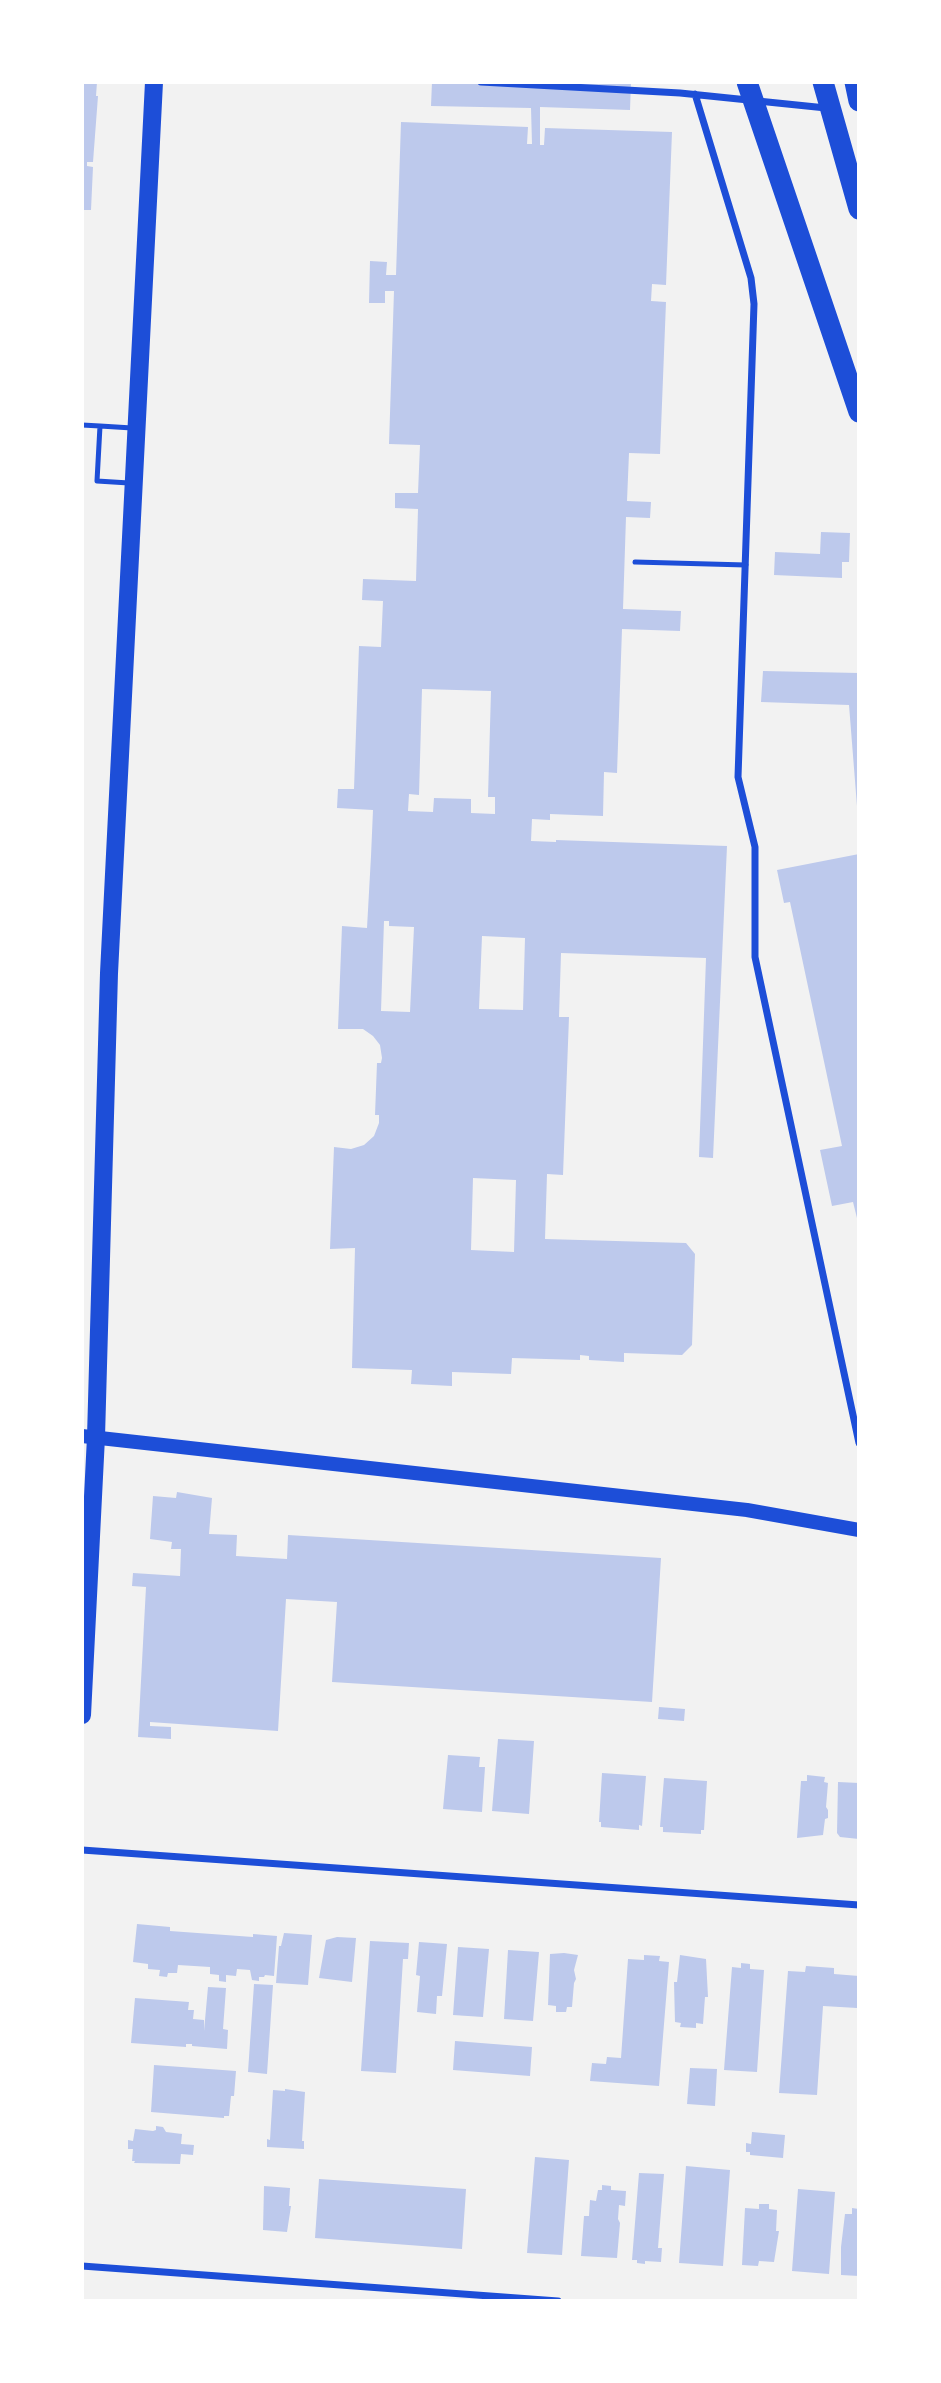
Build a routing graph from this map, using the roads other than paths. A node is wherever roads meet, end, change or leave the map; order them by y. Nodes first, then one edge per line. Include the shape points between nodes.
1 (154, 82) edge
2 (481, 82) edge
3 (747, 82) edge
4 (823, 82) edge
5 (855, 82) edge
6 (695, 94) junction
7 (859, 101) edge
8 (826, 108) dead end
9 (859, 209) edge
10 (859, 412) edge
11 (82, 425) edge
12 (100, 426) junction
13 (136, 428) junction
14 (134, 483) junction
15 (635, 562) dead end
16 (746, 565) junction
17 (89, 1437) edge
18 (859, 1443) edge
19 (859, 1530) edge
20 (82, 1715) edge
21 (82, 1850) edge
22 (859, 1905) edge
23 (82, 2266) edge
24 (427, 2291) junction
25 (426, 2301) edge
26 (558, 2301) edge

1 - 13 main road
2 - 6 street
3 - 10 highway
4 - 9 highway
5 - 7 highway
6 - 8 street
6 - 16 street via 752,288
11 - 12 lane
12 - 13 lane
12 - 14 lane via 97,481
13 - 14 main road
14 - 17 main road
15 - 16 lane
16 - 18 street via 738,777 755,848 755,957
17 - 19 main road via 747,1510
17 - 20 main road
21 - 22 street
23 - 24 street
24 - 25 street
24 - 26 street

